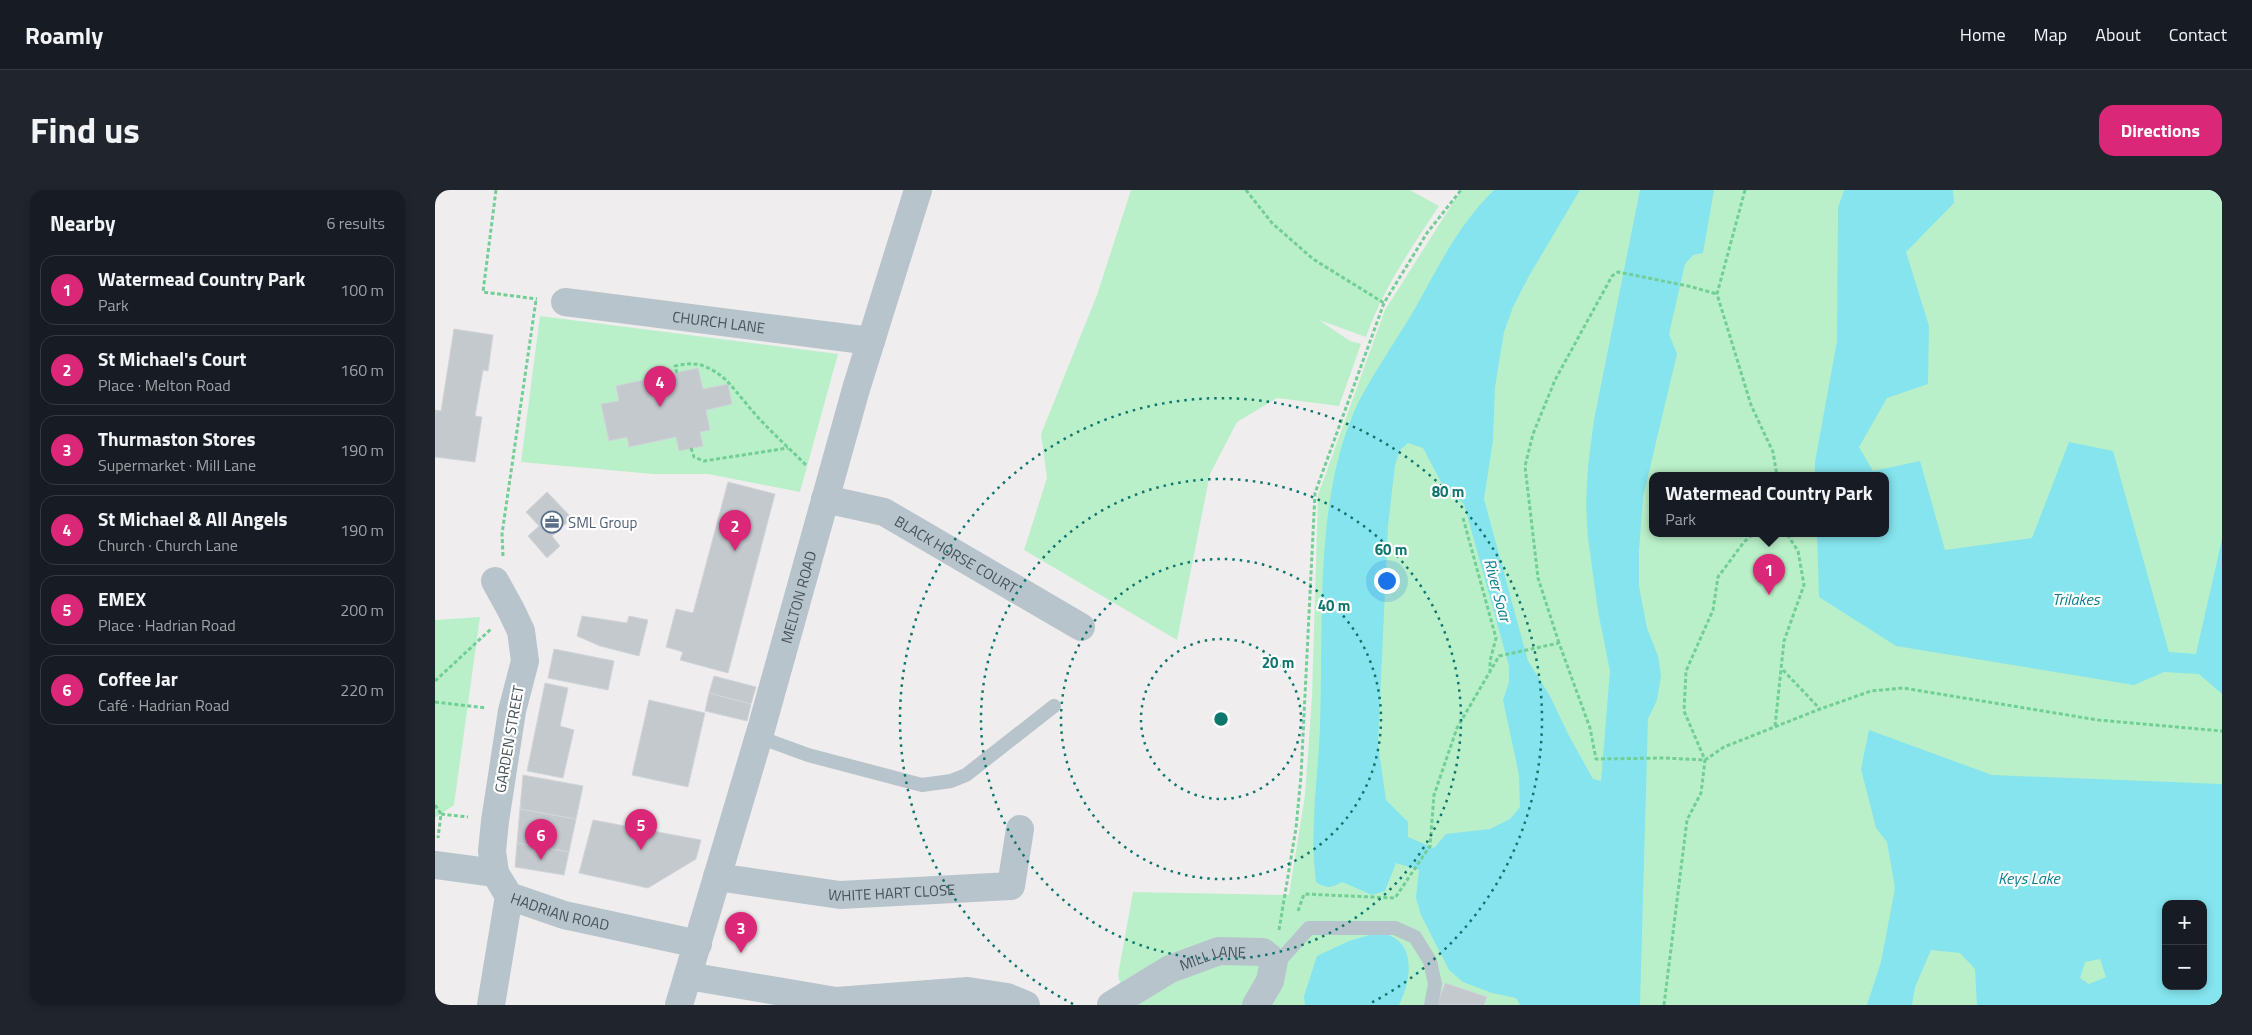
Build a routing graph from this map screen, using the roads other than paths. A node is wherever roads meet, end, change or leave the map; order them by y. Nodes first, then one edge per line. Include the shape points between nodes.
1 (919, 190) edge
2 (565, 302) road end
3 (871, 341) junction
4 (827, 493) junction
5 (502, 594) road end
6 (1081, 628) dead end
7 (1054, 706) dead end
8 (759, 737) junction
9 (1020, 829) dead end
10 (435, 865) edge
11 (495, 873) junction
12 (717, 877) junction
13 (509, 896) junction
14 (698, 944) junction
15 (1273, 965) junction
16 (688, 976) junction
17 (491, 1005) edge
18 (679, 1005) edge
19 (1026, 1005) edge
20 (1111, 1005) edge
21 (1256, 1005) edge
22 (1431, 1005) edge

1 - 3 street, MELTON ROAD
2 - 3 street, CHURCH LANE
3 - 4 street, MELTON ROAD
4 - 6 street, BLACK HORSE COURT via 885,512
4 - 8 street, MELTON ROAD
5 - 11 street, GARDEN STREET via 521,631 525,660 511,711 491,851
7 - 8 lane via 966,775 933,785 808,755
8 - 12 street, MELTON ROAD
9 - 12 street, WHITE HART CLOSE via 1011,886 840,895
10 - 11 street
11 - 13 street, HADRIAN ROAD
12 - 14 street, MELTON ROAD
13 - 14 street, HADRIAN ROAD via 564,915
13 - 17 street
14 - 16 street, MELTON ROAD
15 - 20 street, MILL LANE via 1263,952 1219,951 1170,970
15 - 21 street via 1270,981
15 - 22 lane via 1309,928 1395,928 1415,937 1430,961 1435,984
16 - 18 street, MELTON ROAD
16 - 19 street via 836,1001 968,990 1007,997

